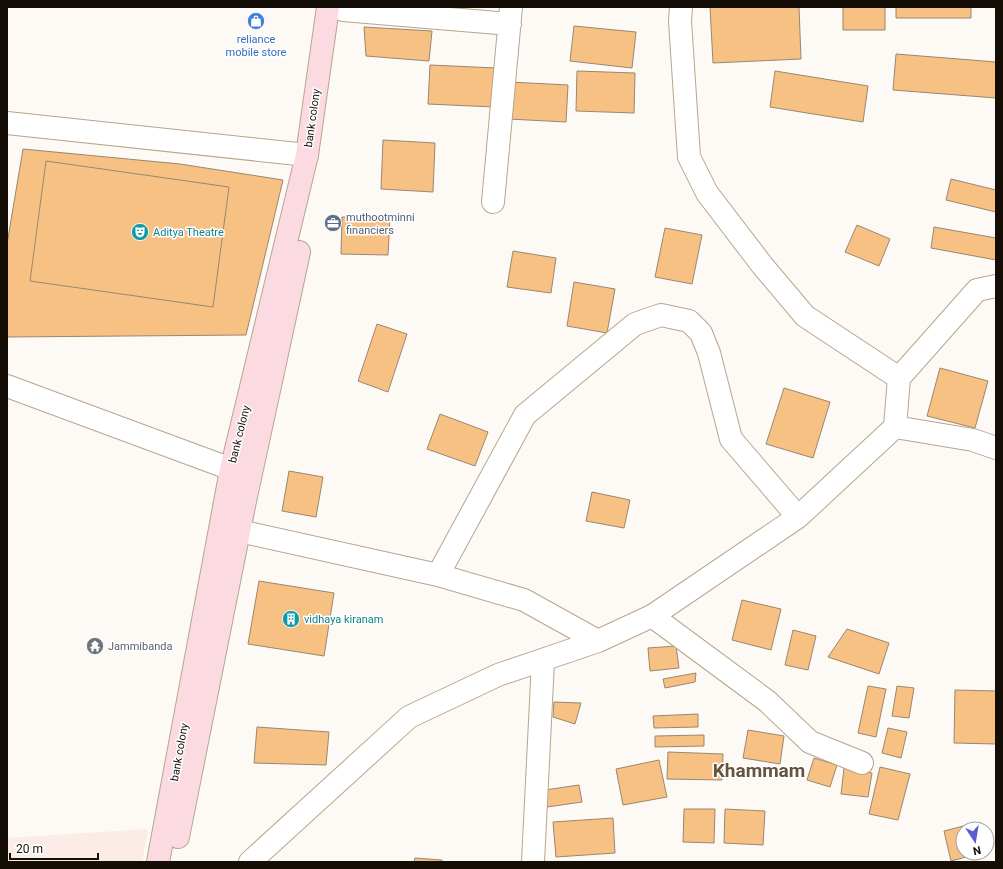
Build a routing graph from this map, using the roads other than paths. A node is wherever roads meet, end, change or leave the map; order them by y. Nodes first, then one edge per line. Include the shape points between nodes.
1 (680, 7) edge
2 (338, 8) edge
3 (510, 15) edge
4 (7, 123) edge
5 (307, 155) junction
6 (493, 202) dead end
7 (996, 286) edge
8 (899, 378) junction
9 (7, 386) edge
10 (895, 427) junction
11 (996, 448) edge
12 (230, 470) junction
13 (251, 477) junction
14 (798, 516) junction
15 (239, 531) junction
16 (438, 575) junction
17 (652, 616) junction
18 (598, 641) junction
19 (543, 661) junction
20 (862, 763) dead end
21 (158, 862) edge
22 (173, 862) edge
23 (250, 862) edge
24 (534, 862) edge

1 - 8 street via 689,157 707,193 805,316
2 - 3 street
2 - 5 main road, bank colony
2 - 13 main road via 326,127
3 - 6 street
4 - 5 street
5 - 12 main road, bank colony
7 - 8 street via 977,290
8 - 10 street
9 - 12 street
10 - 11 street via 973,440
10 - 14 street
12 - 13 street
12 - 21 main road, bank colony
13 - 15 main road
14 - 16 street via 731,439 709,353 701,333 689,321 661,315 635,324 525,415
14 - 17 street
15 - 16 street
15 - 22 main road
16 - 18 street via 524,600
17 - 18 street
17 - 20 street via 767,702 810,742
18 - 19 street
19 - 23 street via 498,675 409,717
19 - 24 street

